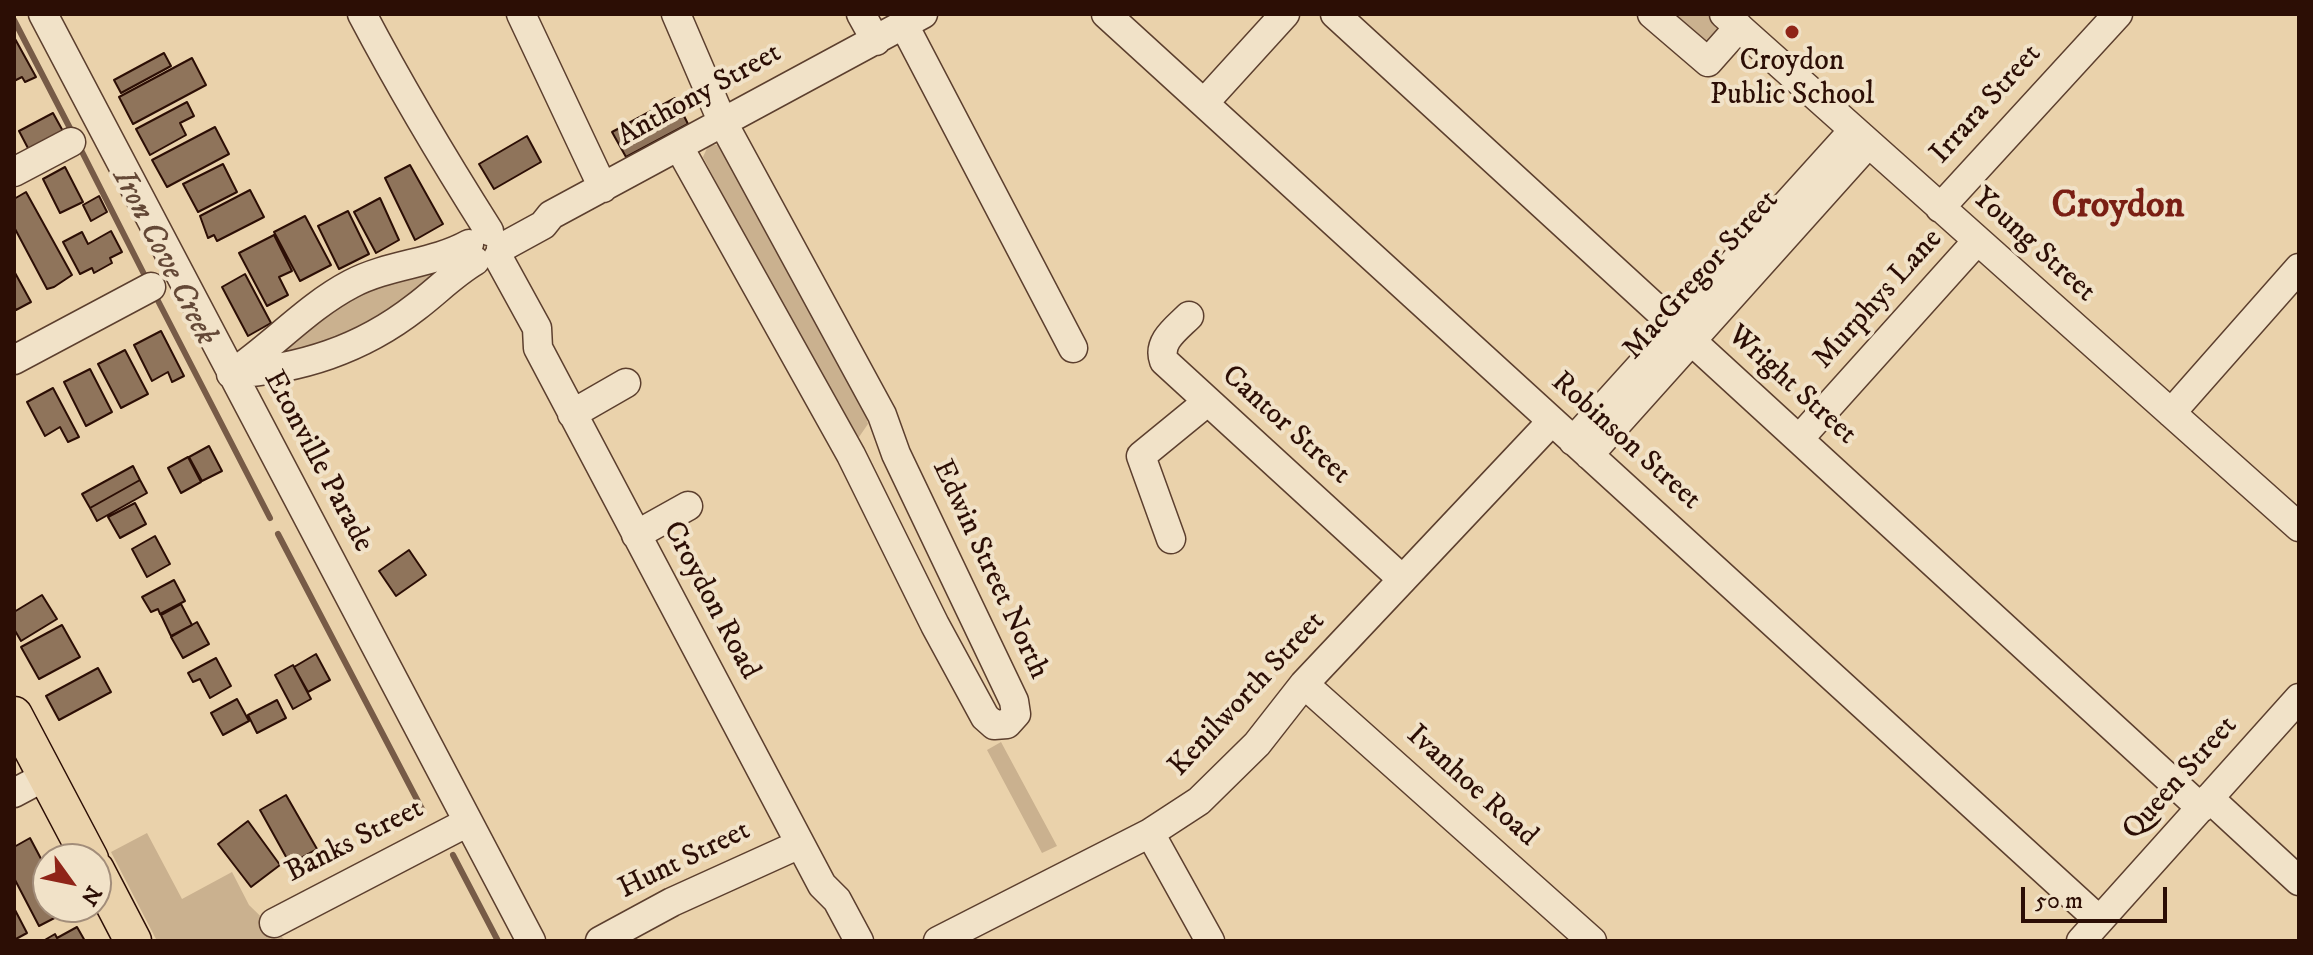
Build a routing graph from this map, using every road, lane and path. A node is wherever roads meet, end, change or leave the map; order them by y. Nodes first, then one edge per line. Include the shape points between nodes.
1 (43, 14) edge
2 (362, 14) edge
3 (521, 14) edge
4 (676, 14) edge
5 (861, 14) edge
6 (1106, 14) edge
7 (1285, 14) edge
8 (1335, 14) edge
9 (1652, 14) edge
10 (2118, 14) edge
11 (914, 19) edge
12 (1732, 21) edge
13 (876, 41) junction
14 (1204, 103) junction
15 (722, 121) junction
16 (1860, 137) junction
17 (71, 142) dead end
18 (679, 147) junction
19 (14, 172) edge
20 (603, 188) junction
21 (1940, 208) junction
22 (1977, 241) junction
23 (485, 247) junction
24 (2299, 268) edge
25 (440, 270) junction
26 (151, 287) dead end
27 (1189, 316) dead end
28 (1682, 333) junction
29 (1073, 348) dead end
30 (14, 360) edge
31 (268, 361) junction
32 (231, 374) junction
33 (626, 383) dead end
34 (1207, 402) junction
35 (2171, 413) junction
36 (572, 414) junction
37 (1552, 421) junction
38 (887, 431) junction
39 (1799, 439) junction
40 (1581, 448) junction
41 (851, 455) junction
42 (688, 506) dead end
43 (2299, 527) edge
44 (636, 535) junction
45 (1171, 539) dead end
46 (1402, 579) junction
47 (1304, 684) junction
48 (2299, 698) edge
49 (14, 715) edge
50 (46, 776) junction
51 (14, 793) edge
52 (2205, 803) junction
53 (468, 822) junction
54 (1150, 833) junction
55 (82, 843) edge
56 (800, 844) junction
57 (2299, 881) edge
58 (822, 885) junction
59 (112, 901) edge
60 (274, 923) dead end
61 (2090, 930) edge
62 (133, 941) edge
63 (531, 941) edge
64 (600, 941) edge
65 (841, 941) edge
66 (859, 941) edge
67 (938, 941) edge
68 (1210, 941) edge
69 (1592, 941) edge

1 - 32 street, Etonville Parade
2 - 23 street, Croydon Road via 419,119 426,152
3 - 20 street
4 - 15 street, Edwin Street North
5 - 13 street
6 - 14 street, Robinson Street
7 - 14 street
8 - 28 street, Wright Street
9 - 12 street via 1708,62
10 - 21 street, Irrara Street
11 - 13 street, Anthony Street
11 - 29 street
12 - 16 street, Young Street
13 - 15 street, Anthony Street
14 - 37 street, Robinson Street
15 - 18 street, Anthony Street
15 - 38 street, Edwin Street North
16 - 21 street, Young Street
16 - 28 street, MacGregor Street
17 - 19 street
18 - 20 street, Anthony Street
18 - 41 street, Edwin Street North
20 - 23 street, Anthony Street via 551,215 538,216
21 - 22 street, Young Street
22 - 35 street, Young Street
22 - 39 street, Murphys Lane
23 - 25 street, Anthony Street via 452,253
23 - 36 street, Croydon Road via 537,328 538,348
24 - 35 street
25 - 31 street, Anthony Street via 384,329 339,353
25 - 31 street, Anthony Street via 391,267 350,285 301,318
26 - 30 street
27 - 34 street, Cantor Street via 1164,342 1161,353
28 - 39 street, Wright Street
28 - 40 street, MacGregor Street
31 - 32 street, Anthony Street
32 - 53 street, Etonville Parade
33 - 36 street
34 - 45 street via 1141,456
34 - 46 street, Cantor Street
35 - 43 street, Young Street
36 - 44 street, Croydon Road
37 - 40 street, Robinson Street
37 - 46 street, Kenilworth Street
38 - 41 street
38 - 41 street, Edwin Street North via 1014,701 1016,714 1007,724 994,725 985,717
39 - 52 street, Wright Street
40 - 61 street, Robinson Street
42 - 44 street
44 - 56 street, Croydon Road
46 - 47 street, Kenilworth Street
47 - 54 street, Kenilworth Street via 1257,744 1199,801
47 - 69 street, Ivanhoe Road
48 - 52 street, Queen Street
49 - 50 main road
50 - 51 street
50 - 55 main road
52 - 57 street, Wright Street
52 - 61 street, Queen Street
53 - 60 street, Banks Street
53 - 63 street, Etonville Parade
54 - 67 street, Kenilworth Street
54 - 68 street
56 - 58 street, Croydon Road
56 - 64 street, Hunt Street
58 - 65 street, Croydon Road via 823,906
58 - 66 street, Croydon Road via 837,900
59 - 62 main road

